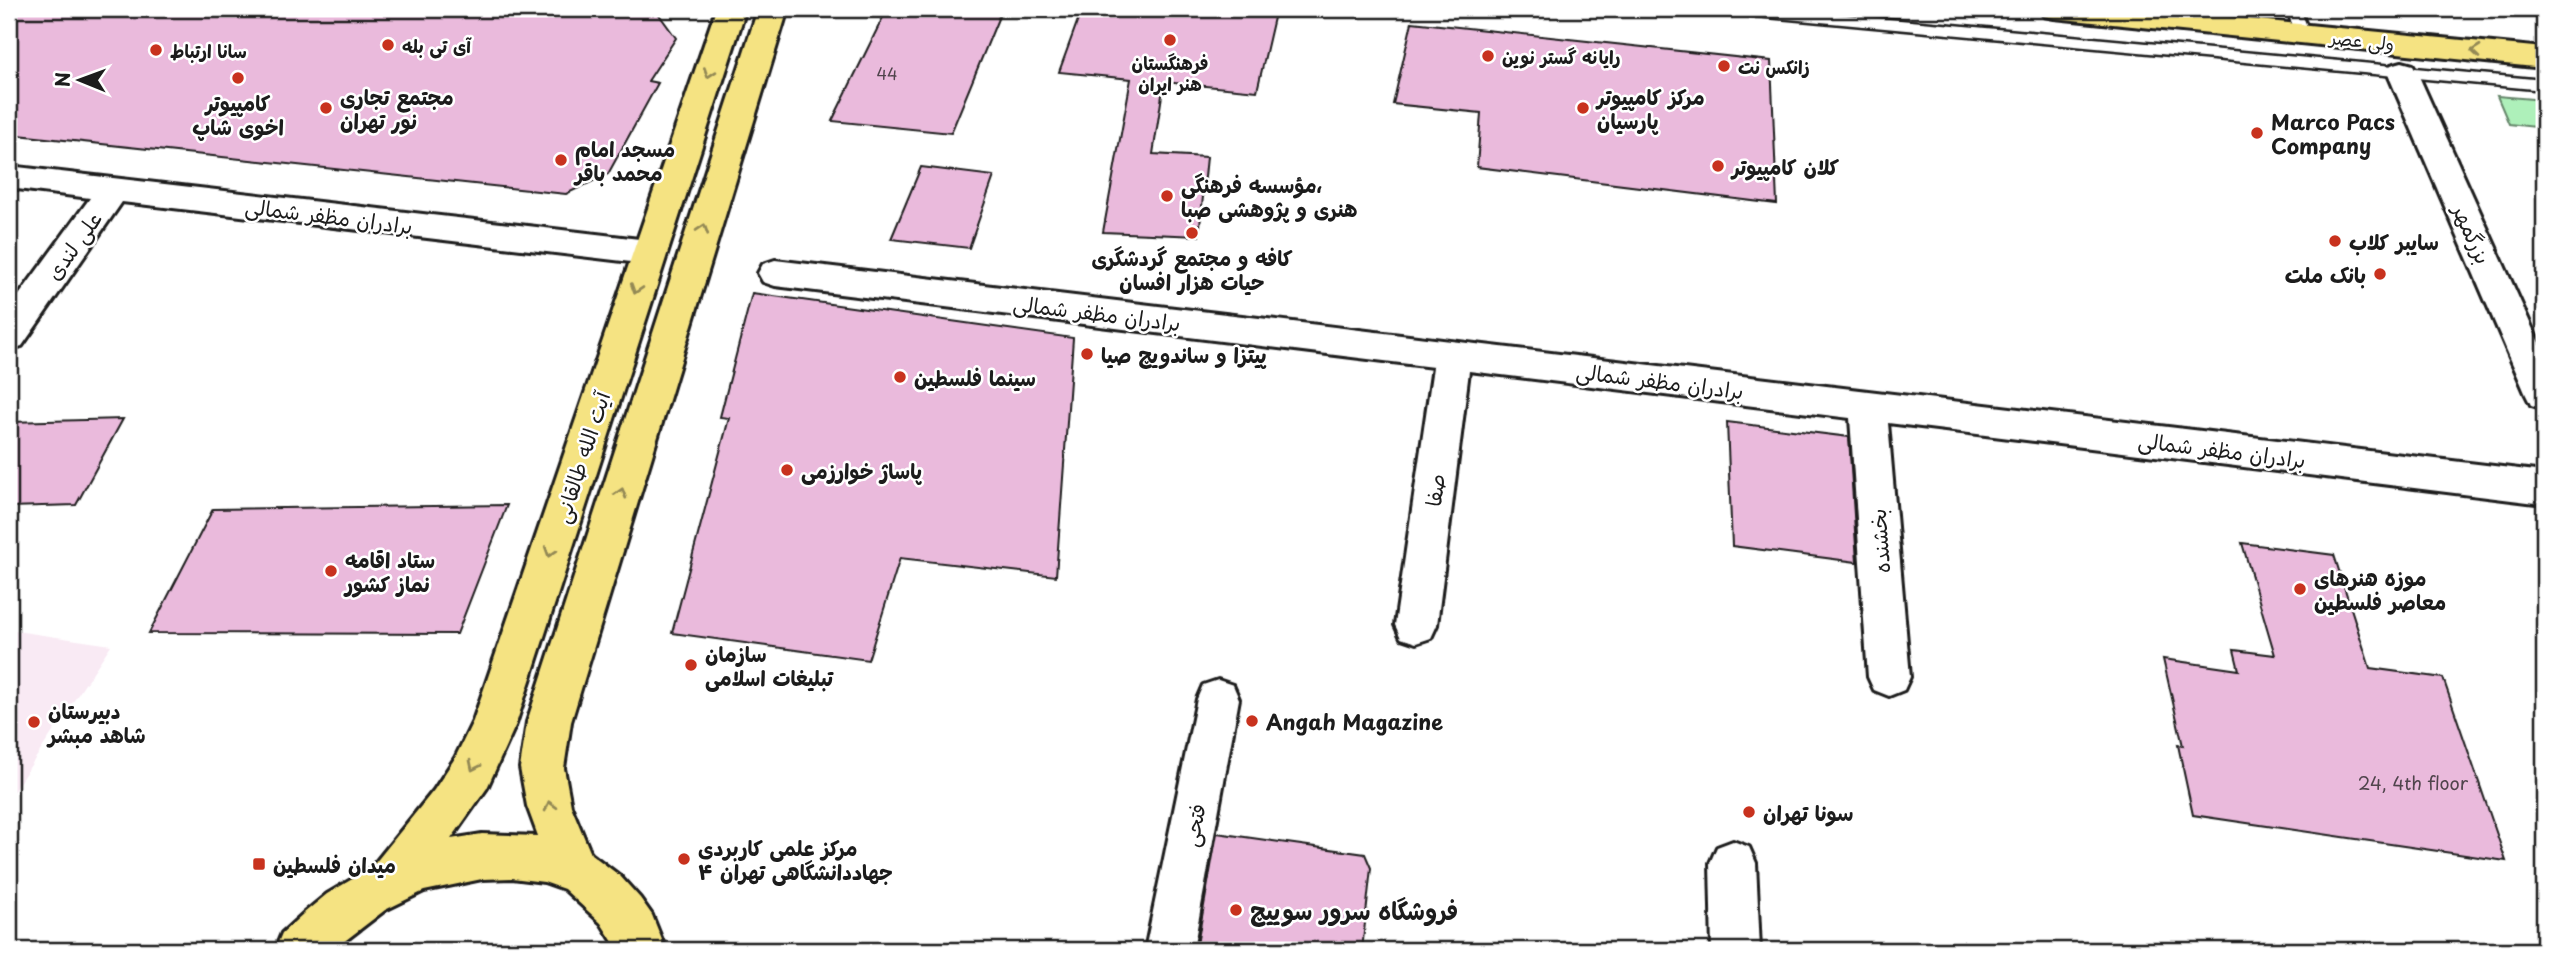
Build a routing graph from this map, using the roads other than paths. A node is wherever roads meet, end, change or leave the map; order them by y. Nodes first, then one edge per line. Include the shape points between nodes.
1 (731, 9) edge
2 (773, 9) edge
3 (1735, 9) edge
4 (2054, 9) edge
5 (2298, 21) edge
6 (2387, 43) junction
7 (2544, 58) edge
8 (2402, 72) junction
9 (2544, 85) edge
10 (9, 177) edge
11 (114, 189) junction
12 (649, 252) junction
13 (775, 273) dead end
14 (9, 336) edge
15 (1453, 355) junction
16 (2544, 395) edge
17 (1868, 406) junction
18 (2544, 488) edge
19 (1416, 625) dead end
20 (1889, 677) dead end
21 (1218, 699) dead end
22 (1733, 863) dead end
23 (574, 870) junction
24 (388, 883) junction
25 (299, 950) edge
26 (642, 950) edge
27 (1169, 950) edge
28 (1736, 950) edge

1 -> 12 main road, آیت الله طالقانی
23 -> 2 main road via 549,806 542,768 549,722
3 - 8 lane
4 - 5 main road, ولی عصر
5 - 6 main road, ولی عصر
7 -> 6 main road, ولی عصر
6 - 8 main road
8 - 9 lane
8 - 16 street, بزرگمهر
10 - 11 street, برادران مظفر شمالی
11 - 12 street, برادران مظفر شمالی
11 - 14 street, علی لندی
12 -> 24 main road, آیت الله طالقانی via 494,724 450,805
13 - 15 street, برادران مظفر شمالی
15 - 17 street, برادران مظفر شمالی
15 - 19 street, صفا
17 - 18 street, برادران مظفر شمالی
17 - 20 street, بخشنده
21 - 27 street, فتحی
22 - 28 street
23 - 24 main road via 533,857 486,855 438,863
23 - 26 main road via 613,899
24 - 25 main road via 325,923

